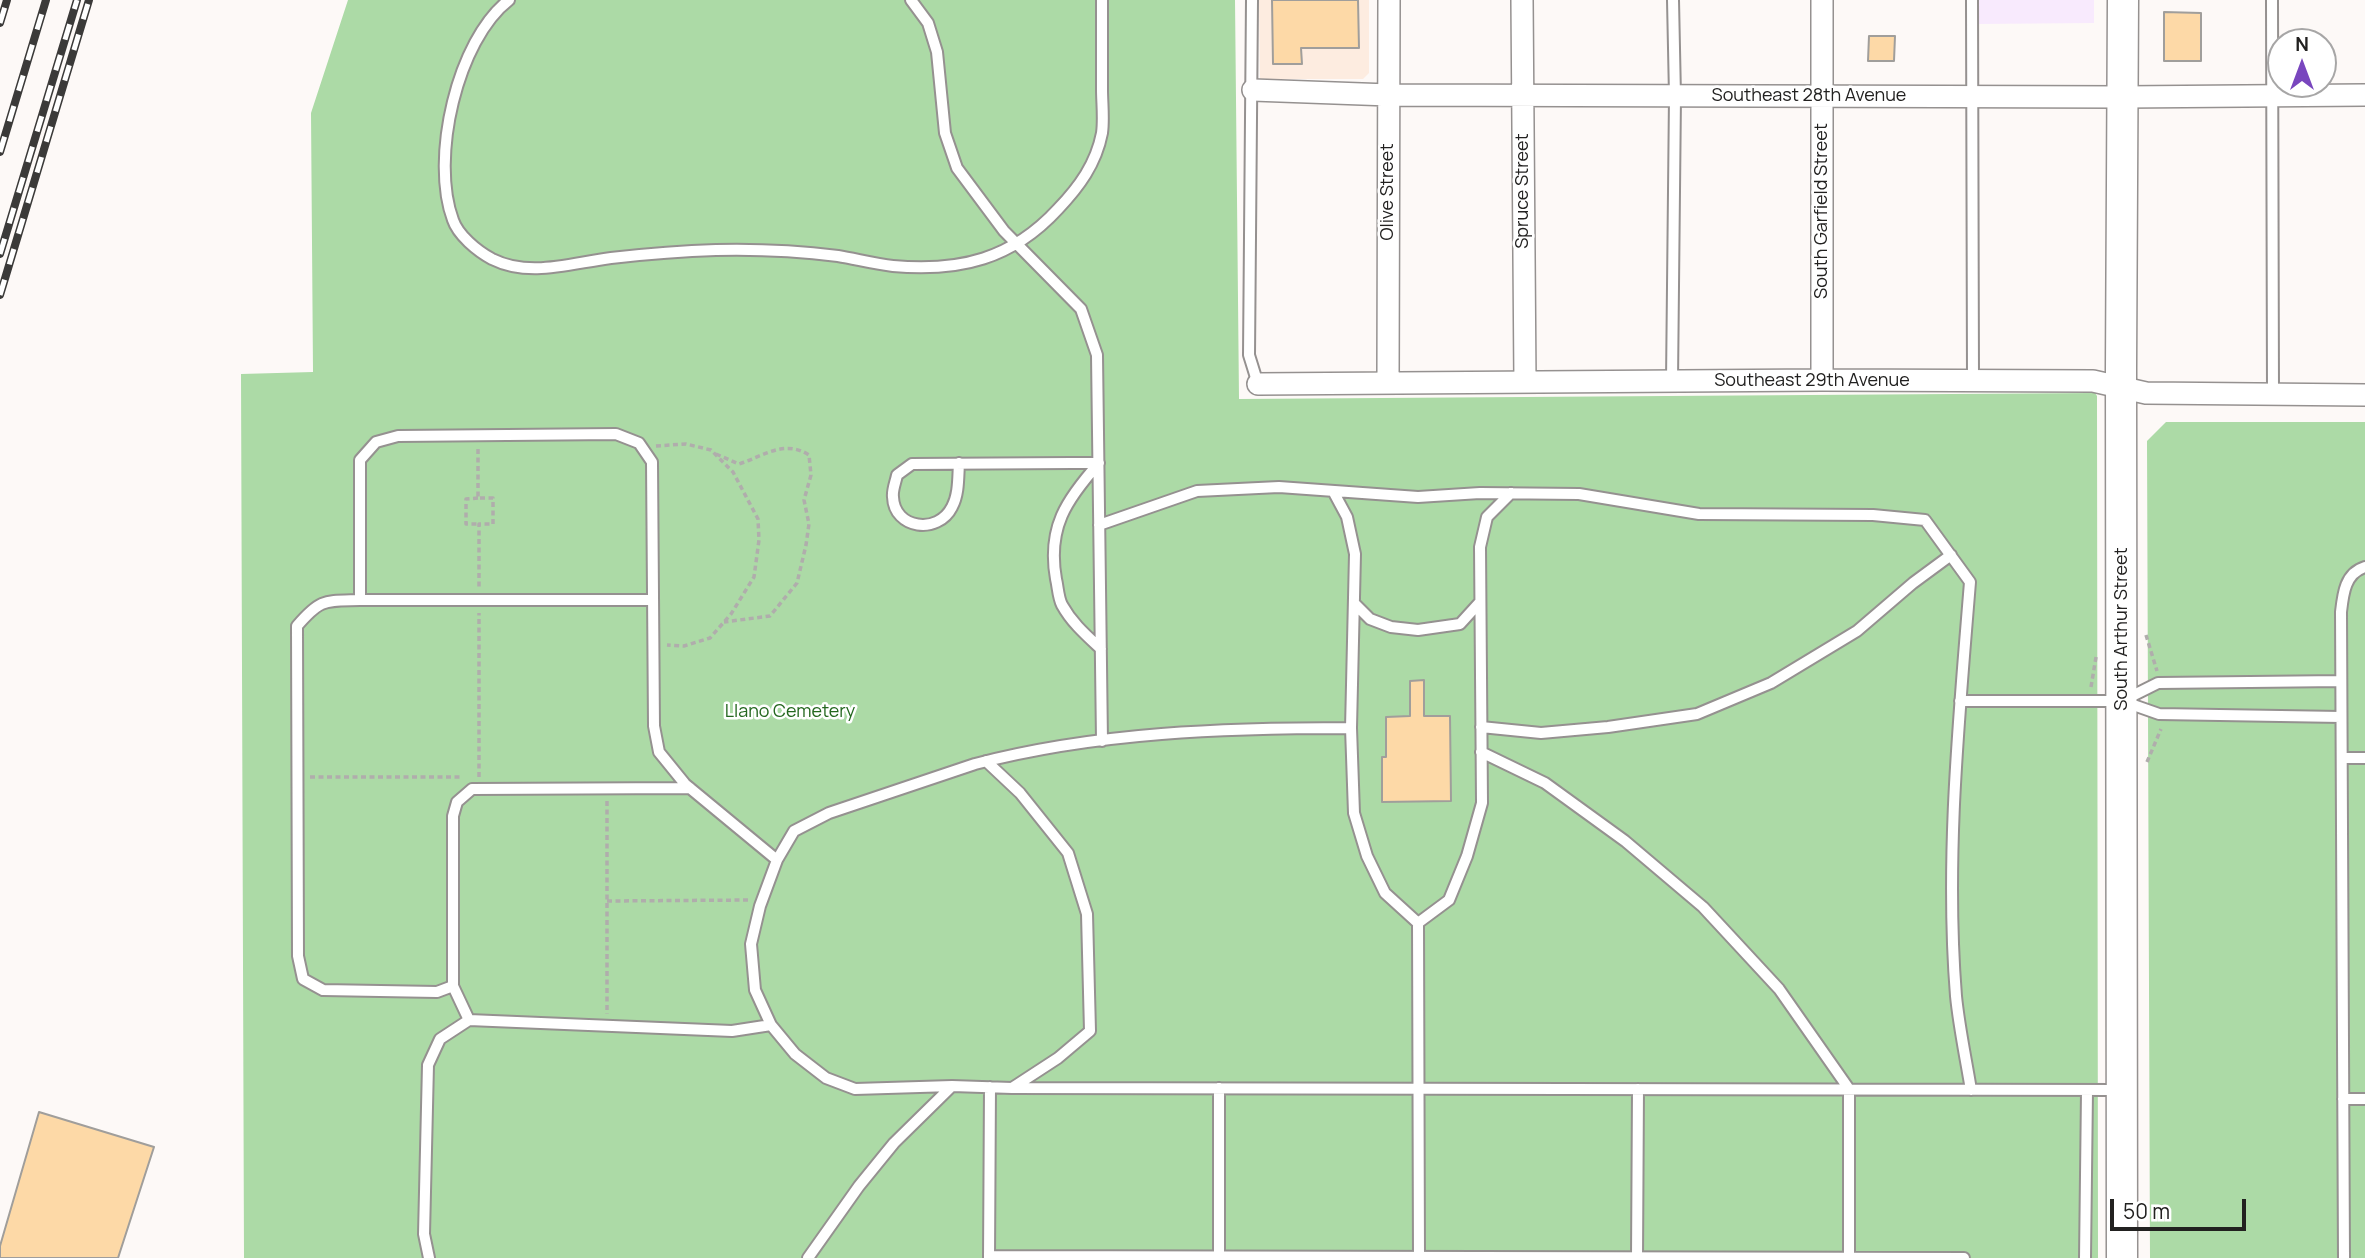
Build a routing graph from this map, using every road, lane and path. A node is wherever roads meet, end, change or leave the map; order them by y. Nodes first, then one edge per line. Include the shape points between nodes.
1 (509, 0) edge
2 (911, 0) edge
3 (1102, 0) edge
4 (1252, 0) edge
5 (1389, 0) edge
6 (1522, 0) edge
7 (1673, 0) edge
8 (1822, 0) edge
9 (1972, 0) edge
10 (2123, 0) edge
11 (2272, 0) edge
12 (2272, 28) edge
13 (1253, 90) junction
14 (1389, 95) junction
15 (1822, 95) junction
16 (2267, 95) edge
17 (2337, 95) edge
18 (2365, 95) edge
19 (1522, 96) junction
20 (1675, 96) junction
21 (1972, 96) junction
22 (2124, 97) junction
23 (2272, 98) edge
24 (1017, 242) junction
25 (1822, 380) junction
26 (1973, 380) junction
27 (1672, 381) junction
28 (1525, 382) junction
29 (1388, 383) junction
30 (1258, 384) joint
31 (2121, 387) junction
32 (2273, 394) junction
33 (2365, 395) edge
34 (644, 451) junction
35 (714, 453) junction
36 (959, 463) junction
37 (1098, 463) junction
38 (1333, 491) junction
39 (1511, 493) junction
40 (478, 498) dead end
41 (479, 524) dead end
42 (1099, 525) junction
43 (1951, 555) junction
44 (2365, 567) edge
45 (360, 600) junction
46 (653, 600) junction
47 (1480, 602) junction
48 (1354, 603) junction
49 (724, 622) junction
50 (654, 645) junction
51 (1101, 649) junction
52 (2342, 681) junction
53 (1960, 701) junction
54 (2122, 701) junction
55 (2342, 717) junction
56 (1481, 727) junction
57 (1351, 728) junction
58 (1102, 741) junction
59 (1482, 752) junction
60 (2342, 758) junction
61 (2365, 758) edge
62 (986, 761) junction
63 (297, 777) junction
64 (465, 777) dead end
65 (690, 788) junction
66 (607, 789) junction
67 (777, 860) junction
68 (762, 900) junction
69 (607, 901) junction
70 (1418, 923) junction
71 (453, 986) junction
72 (469, 1020) junction
73 (771, 1025) junction
74 (607, 1026) junction
75 (952, 1086) junction
76 (990, 1087) junction
77 (1012, 1088) junction
78 (1219, 1088) junction
79 (1419, 1088) junction
80 (1638, 1089) junction
81 (1849, 1089) junction
82 (1971, 1090) junction
83 (2121, 1090) junction
84 (2087, 1091) junction
85 (2343, 1099) junction
86 (2365, 1099) edge
87 (989, 1257) edge
88 (1219, 1257) edge
89 (1419, 1257) edge
90 (429, 1258) edge
91 (808, 1258) edge
92 (1637, 1258) edge
93 (1849, 1258) edge
94 (1964, 1258) edge
95 (2085, 1258) edge
96 (2122, 1258) edge
97 (2344, 1258) edge

1 - 24 lane via 495,11 474,41 455,91 447,139 445,188 453,223 490,258 519,269 559,268 657,254 769,250 945,268 998,254
2 - 24 lane via 928,23 937,52 945,133 957,168
3 - 24 lane via 1102,133 1095,157 1079,187 1039,230
4 - 13 lane
5 - 14 street, Olive Street
6 - 19 street, Spruce Street
7 - 20 lane
8 - 15 street, South Garfield Street
9 - 21 lane
10 - 22 main road, South Arthur Street
11 - 12 lane
13 - 14 street, Southeast 28th Avenue
13 - 30 lane via 1249,355
14 - 19 street, Southeast 28th Avenue
14 - 29 street, Olive Street
15 - 20 street, Southeast 28th Avenue
15 - 21 street, Southeast 28th Avenue
15 - 25 street, South Garfield Street
16 - 22 street, Southeast 28th Avenue
17 - 18 street, Southeast 28th Avenue
19 - 20 street, Southeast 28th Avenue
19 - 28 street, Spruce Street
20 - 27 lane
21 - 22 street, Southeast 28th Avenue
21 - 26 lane
22 - 31 main road, South Arthur Street
23 - 32 lane
24 - 37 lane via 1081,309 1097,355
25 - 26 street, Southeast 29th Avenue
25 - 27 street, Southeast 29th Avenue
26 - 31 street, Southeast 29th Avenue via 2094,381
27 - 28 street, Southeast 29th Avenue
28 - 29 street, Southeast 29th Avenue
29 - 30 street, Southeast 29th Avenue
31 - 32 street, Southeast 29th Avenue via 2146,393
31 - 54 main road, South Arthur Street
32 - 33 street, Southeast 29th Avenue
34 - 35 path via 661,444 687,444
34 - 45 lane via 639,443 616,434 398,436 376,442 360,460
34 - 46 lane via 652,462
35 - 49 path via 733,472 758,519 754,577
35 - 49 path via 739,464 781,448 798,447 809,455 811,475 804,500 809,524 797,583 770,616
36 - 36 lane via 912,464 897,475 892,497 900,516 919,527 937,524 951,510
36 - 37 lane
37 - 42 lane
37 - 51 lane via 1072,494 1055,534 1053,560 1060,602
38 - 39 lane via 1418,497
38 - 42 lane via 1279,487 1197,491
38 - 48 lane via 1347,517 1355,554
39 - 43 lane via 1579,494 1699,514 1873,515 1925,520
39 - 47 lane via 1487,517 1480,547
40 - 41 path via 466,499 466,524
42 - 51 lane
43 - 53 lane via 1970,582
43 - 56 lane via 1857,631 1771,683 1697,714 1541,733
44 - 52 lane via 2344,586
45 - 46 lane
45 - 63 lane via 314,606 297,626
46 - 50 lane
47 - 48 lane via 1460,624 1418,630 1370,619
47 - 56 lane
48 - 57 lane
49 - 50 path via 710,638 684,646
50 - 65 lane via 654,726 659,752
51 - 58 lane
52 - 54 lane via 2158,683
52 - 55 lane
53 - 54 lane
53 - 82 lane via 1951,906 1956,998
54 - 55 lane via 2159,714
54 - 83 main road, South Arthur Street
55 - 60 lane
56 - 59 lane
57 - 58 lane via 1245,728
57 - 70 lane via 1354,813 1367,856 1385,892
58 - 62 lane
59 - 70 lane via 1482,803 1467,856 1449,900
59 - 81 lane via 1545,783 1625,841 1703,907 1780,989
60 - 61 lane
60 - 85 lane
62 - 67 lane via 829,813 794,831
62 - 77 lane via 1020,793 1068,853 1087,914 1090,1031
63 - 64 path
63 - 71 lane via 298,956 303,979 323,990 437,992
65 - 66 lane
65 - 67 lane
66 - 69 path
66 - 71 lane via 472,789 457,802 453,816
67 - 68 lane
68 - 69 path
68 - 73 lane via 751,944 755,990
69 - 74 path
70 - 79 lane
71 - 72 lane
72 - 74 lane
72 - 90 lane via 439,1039 428,1065 424,1234
73 - 74 lane via 732,1031
73 - 75 lane via 795,1054 826,1078 855,1089
75 - 76 lane
75 - 91 lane via 894,1143
76 - 77 lane
76 - 87 lane
77 - 78 lane
78 - 79 lane
78 - 88 lane
79 - 80 lane
79 - 89 lane
80 - 81 lane
80 - 92 lane
81 - 82 lane
81 - 93 lane
82 - 84 lane
83 - 84 lane
83 - 96 main road, South Arthur Street
84 - 95 lane
85 - 86 lane
85 - 97 lane
87 - 88 lane
88 - 89 lane
89 - 92 lane
92 - 93 lane
93 - 94 lane

